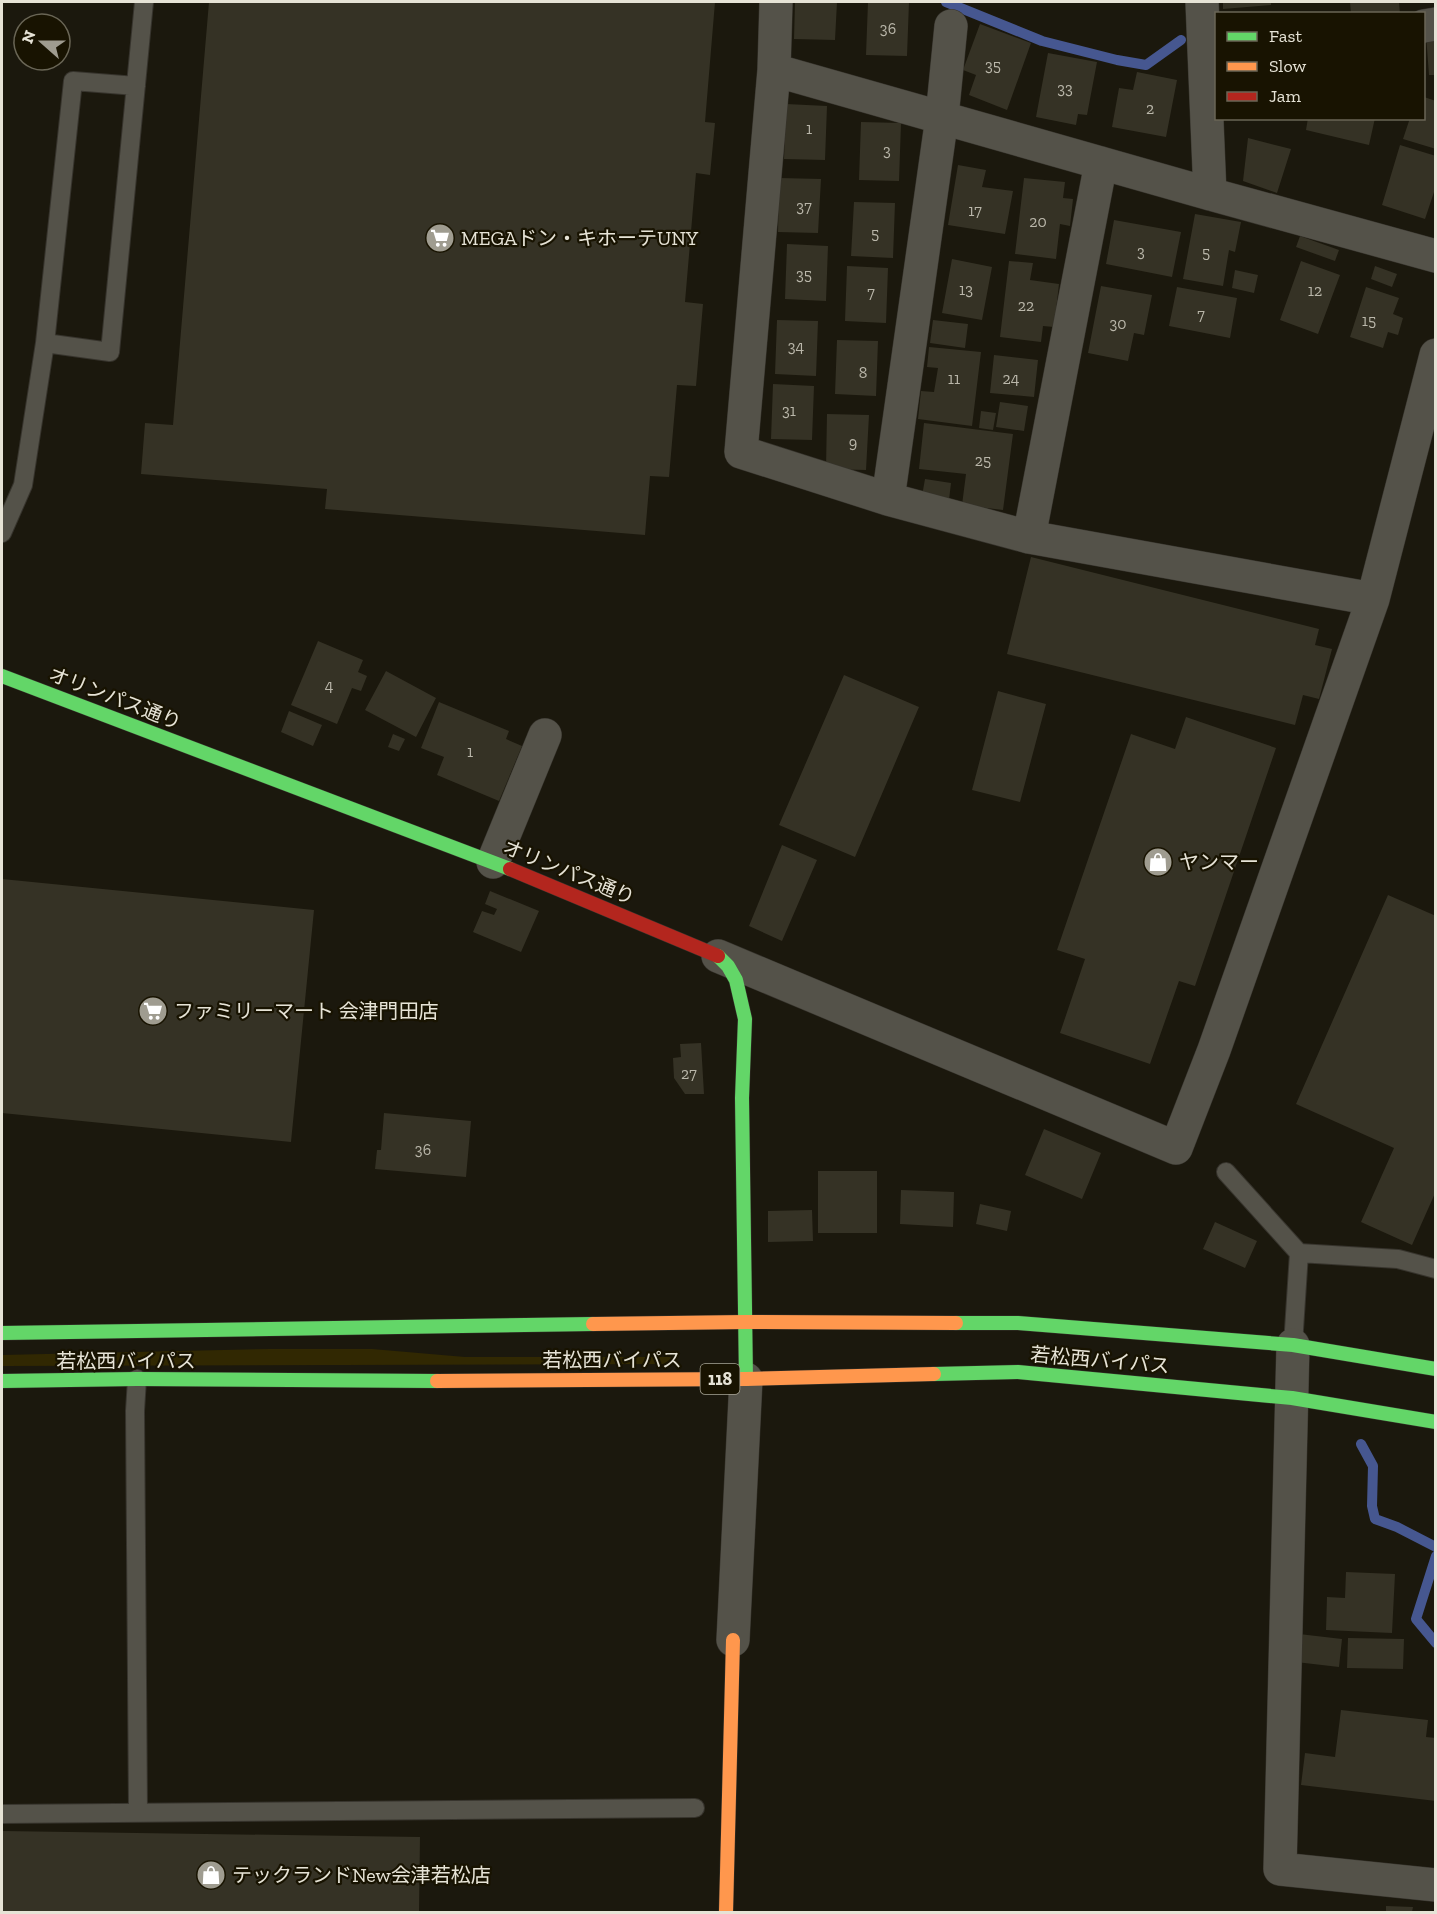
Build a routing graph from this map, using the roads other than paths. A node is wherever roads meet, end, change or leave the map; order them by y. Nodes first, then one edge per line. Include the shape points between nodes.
1 (144, 2) edge
2 (776, 2) edge
3 (1203, 2) edge
4 (951, 26) dead end
5 (774, 70) junction
6 (136, 86) junction
7 (942, 117) junction
8 (1101, 163) junction
9 (1210, 194) junction
10 (1436, 256) edge
11 (45, 343) junction
12 (1436, 355) edge
13 (888, 500) junction
14 (2, 533) edge
15 (1029, 537) junction
16 (1373, 599) junction
17 (2, 676) edge
18 (545, 735) dead end
19 (493, 862) junction
20 (718, 956) junction
21 (1226, 1172) dead end
22 (1299, 1254) junction
23 (1436, 1269) edge
24 (745, 1322) junction
25 (2, 1333) edge
26 (1293, 1345) junction
27 (1436, 1369) edge
28 (137, 1379) junction
29 (746, 1379) junction
30 (2, 1382) edge
31 (1292, 1398) junction
32 (1436, 1422) edge
33 (733, 1640) joint
34 (695, 1808) dead end
35 (138, 1813) junction
36 (2, 1814) edge
37 (1436, 1886) edge
38 (726, 1912) edge

1 - 6 lane
2 - 5 street
3 - 9 street
4 - 7 street
5 - 7 street
5 - 13 street via 741,452
6 - 11 lane via 73,81
6 - 11 lane via 110,352
7 - 8 street
7 - 13 street
8 - 9 street
8 - 15 street
9 - 10 street
11 - 14 lane via 22,485
12 - 16 street
13 - 15 street
15 - 16 street
16 - 20 street via 1176,1148
17 - 19 main road, オリンパス通り
18 - 19 street
19 - 20 main road, オリンパス通り
20 - 24 main road, オリンパス通り via 736,980 745,1019
21 - 22 lane
22 - 23 lane via 1398,1259
22 - 26 lane
24 - 25 main road, 若松西バイパス
24 - 26 main road, 若松西バイパス via 1018,1323
24 - 29 main road, オリンパス通り
26 - 27 main road, 若松西バイパス
26 - 31 street
28 - 29 main road, 若松西バイパス / 118
28 - 30 main road, 若松西バイパス / 118
28 - 35 lane
29 - 31 main road, 若松西バイパス / 118 via 1018,1372
29 - 33 street
31 - 32 main road, 若松西バイパス / 118
31 - 37 street via 1280,1869
33 - 38 main road
34 - 35 lane
35 - 36 lane

